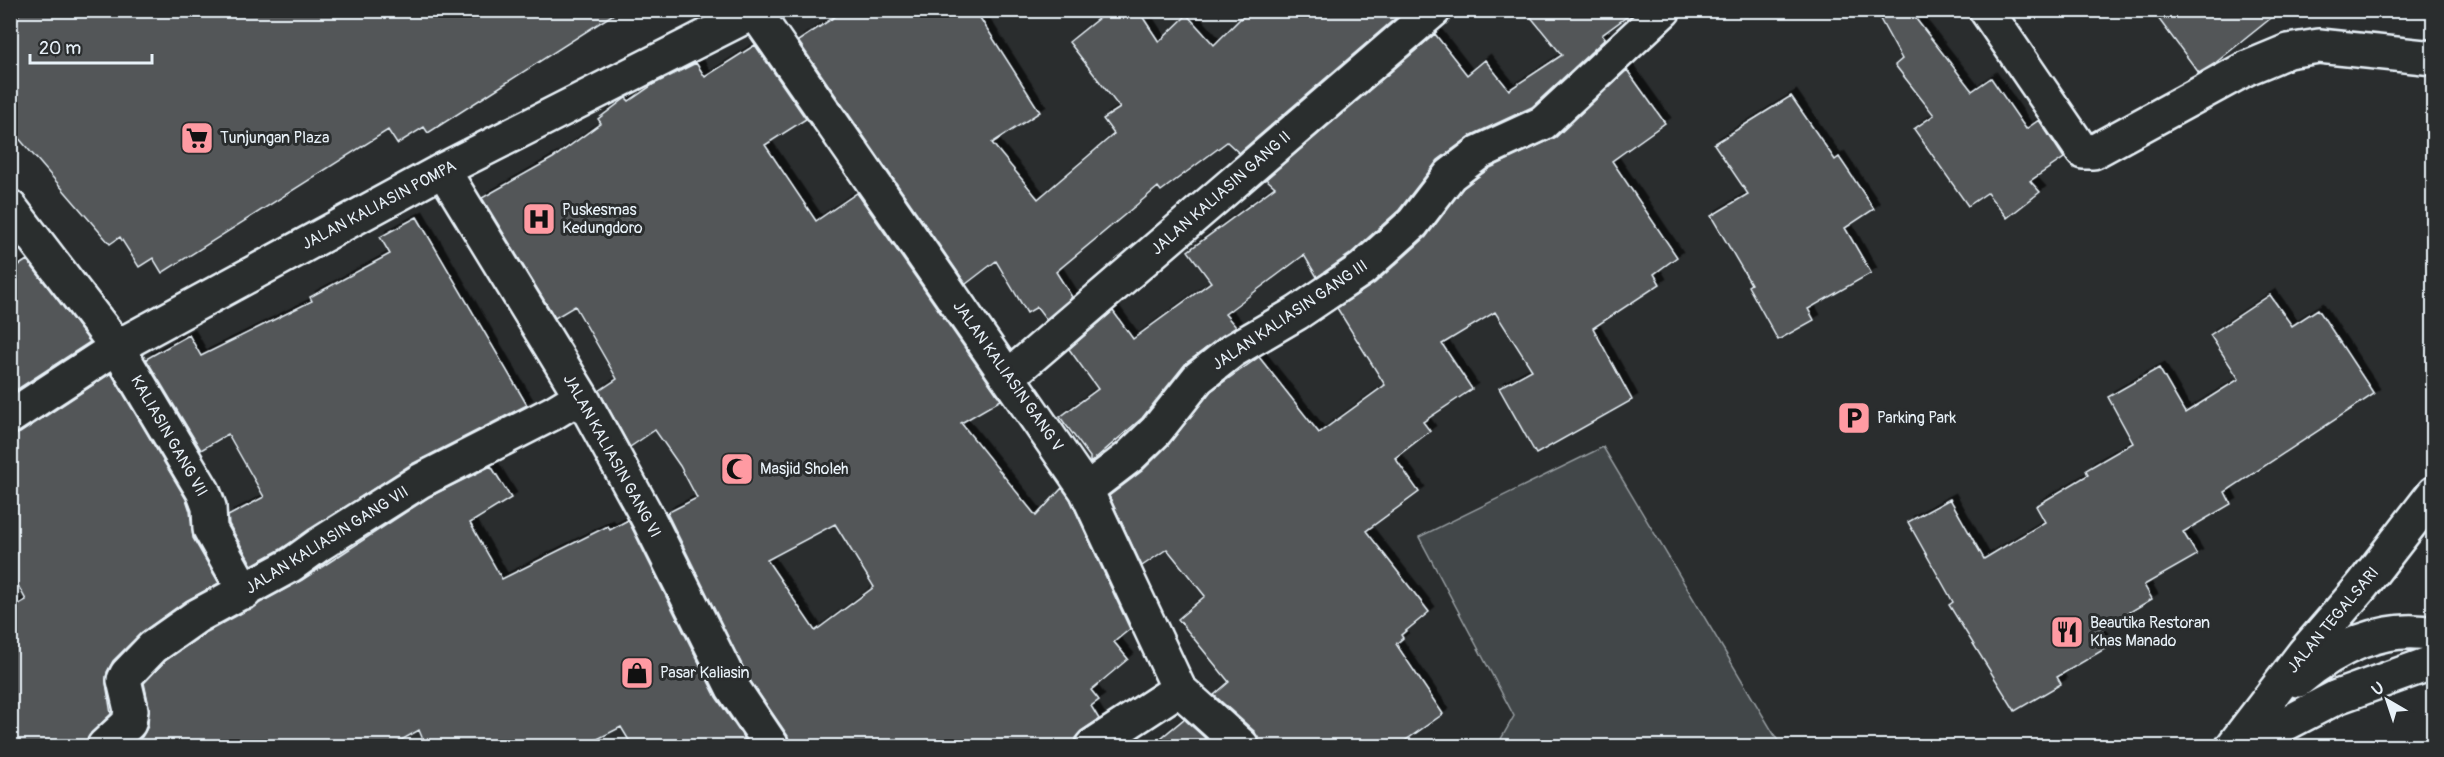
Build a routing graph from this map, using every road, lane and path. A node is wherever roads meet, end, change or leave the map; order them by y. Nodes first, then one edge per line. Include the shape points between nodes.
1 (1434, 10) edge
2 (1664, 10) edge
3 (1986, 10) edge
4 (756, 11) edge
5 (2433, 58) edge
6 (443, 170) junction
7 (10, 207) edge
8 (117, 346) junction
9 (1009, 376) junction
10 (580, 396) junction
11 (10, 417) edge
12 (1086, 490) junction
13 (2432, 504) edge
14 (245, 592) junction
15 (2433, 634) edge
16 (2430, 665) edge
17 (1179, 689) junction
18 (104, 747) edge
19 (772, 747) edge
20 (1092, 747) edge
21 (1242, 747) edge
22 (2234, 747) edge
23 (2243, 747) edge

1 - 9 street, JALAN KALIASIN GANG II
2 - 12 street, JALAN KALIASIN GANG III via 1543,123 1480,152 1450,174 1413,223 1362,269 1232,351 1198,378 1156,431
3 - 5 street via 2083,152 2093,152 2247,68 2288,51 2319,46
4 - 6 street, JALAN KALIASIN POMPA
4 - 9 street, JALAN KALIASIN GANG V
6 - 8 street, JALAN KALIASIN POMPA
6 - 10 street, JALAN KALIASIN GANG VI
7 - 8 street, KALIASIN GANG VII
8 - 11 street, JALAN KALIASIN POMPA
8 - 14 street, KALIASIN GANG VII via 203,491 209,507 210,529
9 - 12 street, JALAN KALIASIN GANG V
10 - 14 street, JALAN KALIASIN GANG VII via 420,481
10 - 19 street, JALAN KALIASIN GANG VI via 650,522 733,688
12 - 17 street, JALAN KALIASIN GANG V
13 - 22 street, JALAN TEGALSARI via 2304,653
14 - 18 street, JALAN KALIASIN GANG VII via 197,616 153,647 127,674 124,686 131,717
15 - 22 street via 2390,633 2356,643 2316,664
16 - 23 street via 2337,698
17 - 20 street
17 - 21 street, JALAN KALIASIN GANG V

